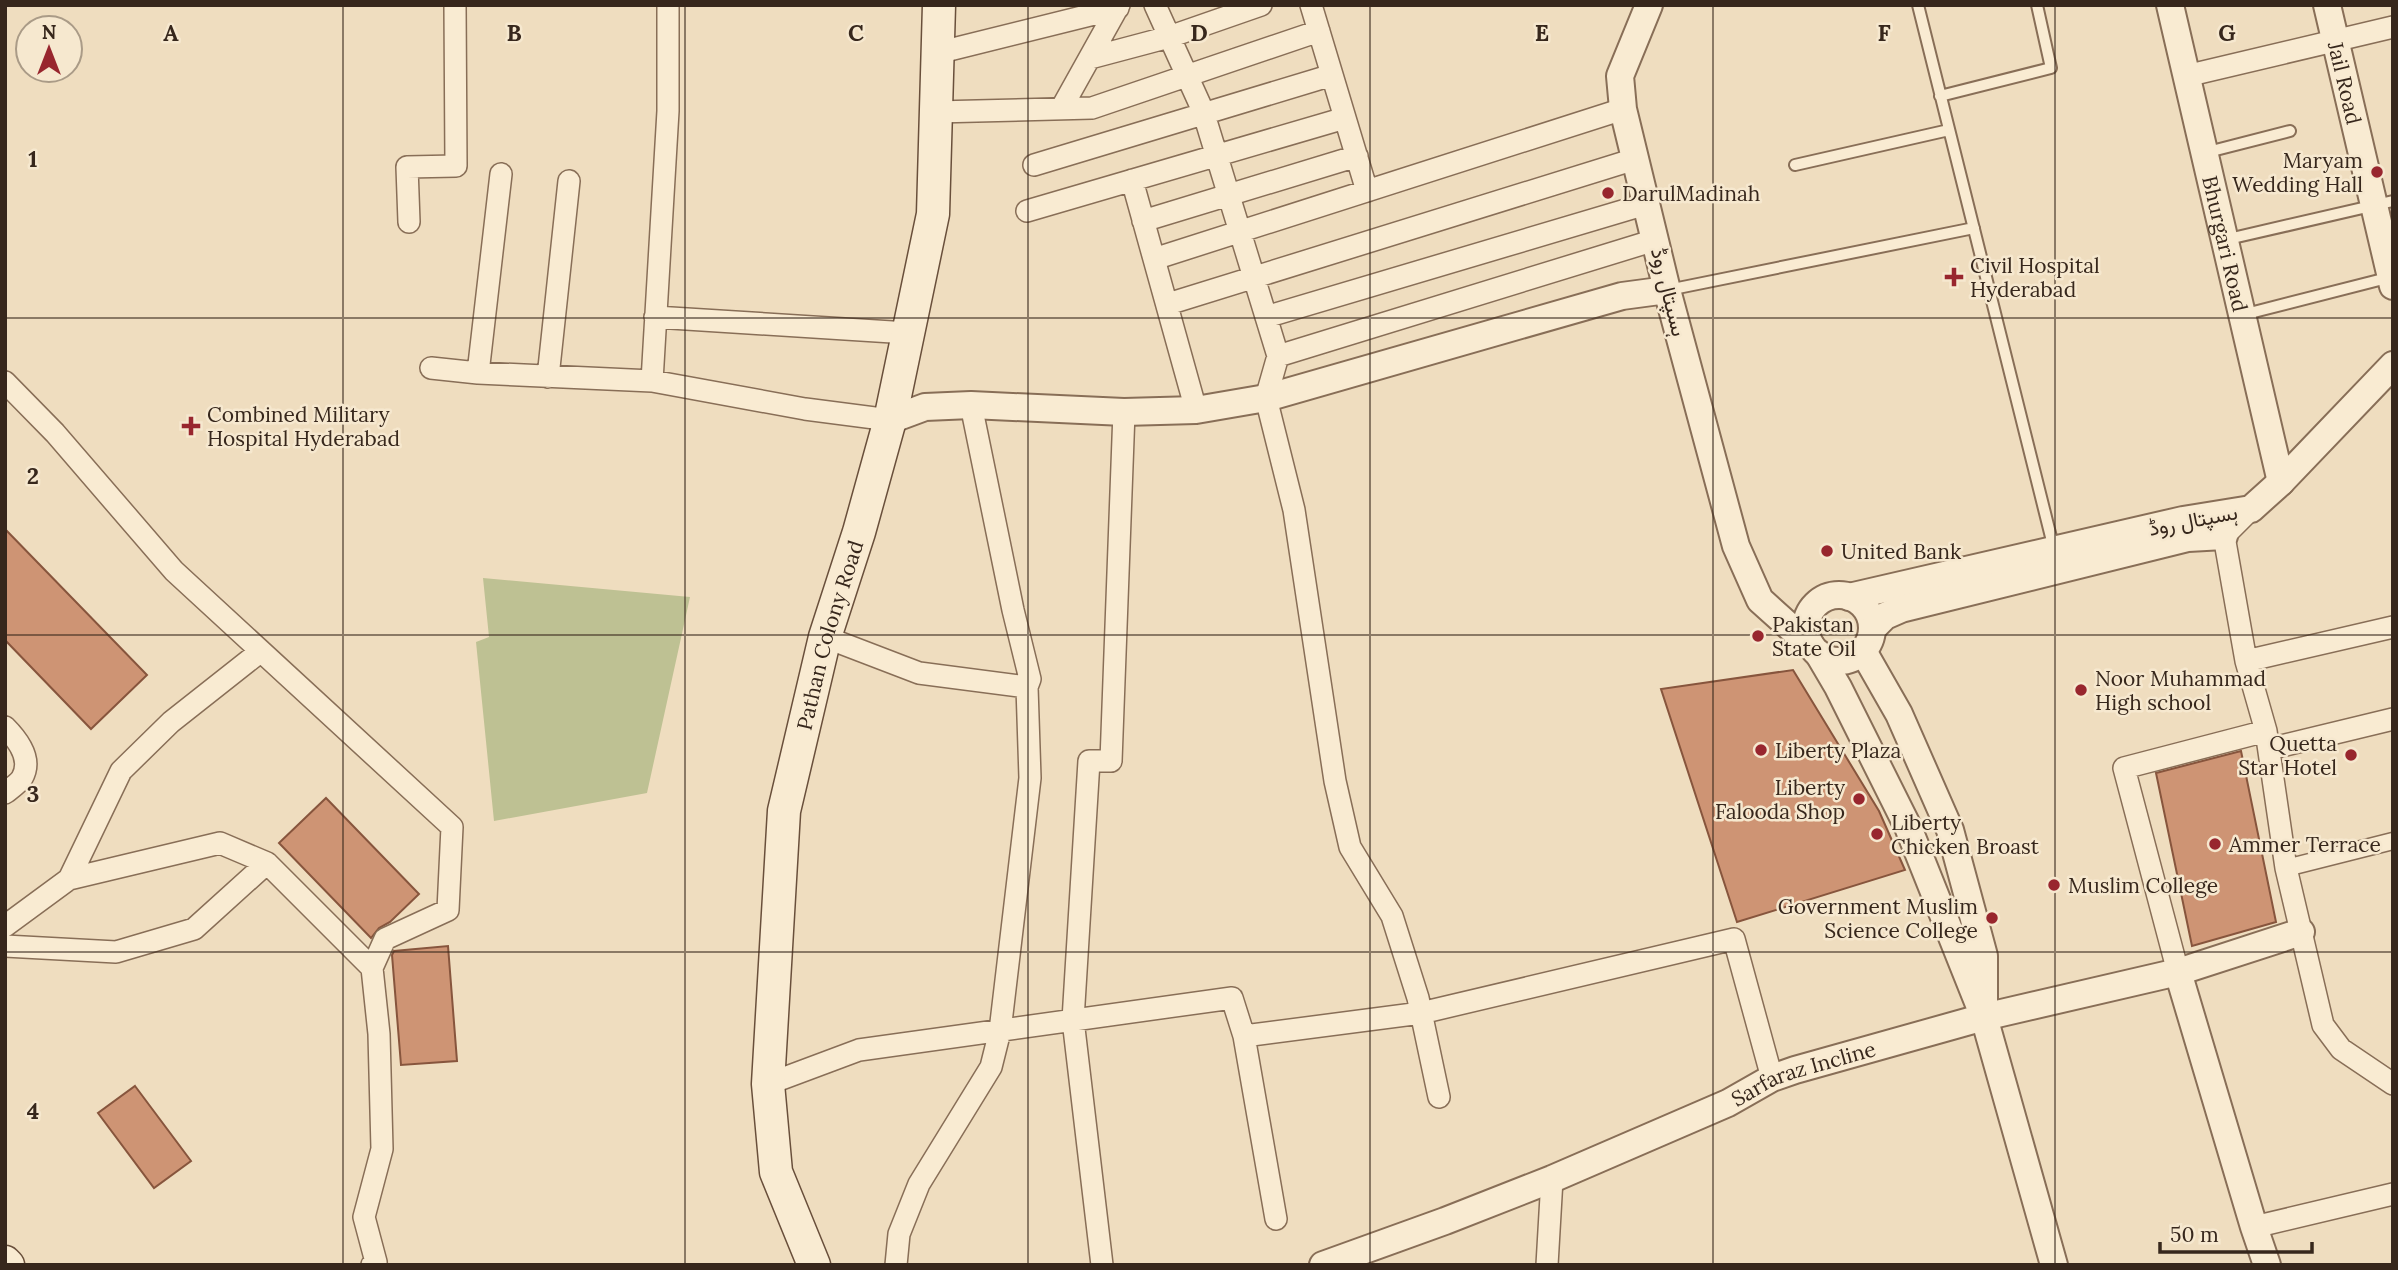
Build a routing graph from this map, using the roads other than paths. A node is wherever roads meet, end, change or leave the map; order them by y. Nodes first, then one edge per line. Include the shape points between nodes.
1 (455, 5) edge
2 (668, 5) edge
3 (939, 5) edge
4 (1155, 5) edge
5 (1261, 5) edge
6 (1311, 5) edge
7 (1649, 5) edge
8 (1918, 5) edge
9 (2037, 5) edge
10 (2170, 5) edge
11 (2327, 5) edge
12 (1119, 7) edge
13 (2393, 27) edge
14 (1319, 31) junction
15 (1169, 37) junction
16 (2335, 40) junction
17 (937, 52) junction
18 (1090, 58) junction
19 (1332, 75) junction
20 (1187, 76) junction
21 (2186, 76) junction
22 (1940, 96) junction
23 (1061, 109) junction
24 (1623, 109) junction
25 (936, 112) junction
26 (1203, 114) junction
27 (1345, 118) junction
28 (1949, 130) junction
29 (2290, 131) dead end
30 (2204, 153) junction
31 (1216, 156) junction
32 (1356, 156) junction
33 (1635, 159) junction
34 (1034, 165) dead end
35 (1795, 165) dead end
36 (500, 174) dead end
37 (1132, 180) junction
38 (569, 181) dead end
39 (1367, 191) junction
40 (1228, 195) junction
41 (2383, 203) edge
42 (1646, 204) junction
43 (1027, 211) dead end
44 (1143, 221) junction
45 (409, 222) dead end
46 (1974, 228) junction
47 (1240, 232) junction
48 (1655, 240) junction
49 (2224, 240) junction
50 (1154, 259) junction
51 (1254, 278) junction
52 (2392, 281) edge
53 (1667, 290) junction
54 (1168, 304) junction
55 (2242, 315) junction
56 (655, 317) junction
57 (1266, 317) junction
58 (908, 333) junction
59 (1278, 356) junction
60 (2393, 365) edge
61 (431, 368) dead end
62 (478, 373) junction
63 (548, 377) junction
64 (652, 381) junction
65 (5, 382) edge
66 (1266, 398) junction
67 (971, 405) junction
68 (1196, 410) junction
69 (1124, 412) junction
70 (890, 420) junction
71 (2281, 482) junction
72 (2251, 509) junction
73 (2224, 536) junction
74 (2054, 549) junction
75 (1749, 578) junction
76 (1849, 597) junction
77 (1816, 605) junction
78 (2393, 627) edge
79 (825, 637) junction
80 (1868, 640) junction
81 (1814, 649) junction
82 (261, 651) junction
83 (2246, 661) junction
84 (1027, 687) junction
85 (2393, 719) edge
86 (5, 727) edge
87 (2268, 740) junction
88 (5, 793) edge
89 (2393, 841) edge
90 (267, 863) junction
91 (2286, 867) junction
92 (69, 879) junction
93 (5, 926) edge
94 (2301, 932) junction
95 (5, 946) edge
96 (372, 968) junction
97 (2178, 972) junction
98 (1421, 1013) junction
99 (1984, 1017) junction
100 (1073, 1020) junction
101 (1000, 1031) junction
102 (1244, 1036) junction
103 (1772, 1078) junction
104 (768, 1084) junction
105 (2393, 1084) edge
106 (1439, 1097) dead end
107 (1552, 1179) junction
108 (2393, 1194) edge
109 (1276, 1219) dead end
110 (2254, 1227) junction
111 (372, 1265) edge
112 (814, 1265) edge
113 (896, 1265) edge
114 (1102, 1265) edge
115 (1322, 1265) edge
116 (1547, 1265) edge
117 (2054, 1265) edge
118 (2267, 1265) edge

1 - 45 street via 456,166 407,167
2 - 56 street via 668,111
3 - 17 main road, Pathan Colony Road
4 - 15 street
5 - 15 street
6 - 14 street
7 - 24 street, ہسپتال روڈ via 1620,76
8 - 22 lane
9 - 22 lane via 2051,68
10 - 21 street, Bhurgari Road
11 - 16 street, Jail Road
12 - 17 street
12 - 18 street
13 - 16 street
14 - 19 street
14 - 20 street
15 - 18 street
15 - 20 street
16 - 21 street
16 - 41 street, Jail Road
17 - 25 main road, Pathan Colony Road
18 - 23 street
19 - 26 street
19 - 27 street
20 - 23 street via 1092,108
20 - 26 street
21 - 30 street, Bhurgari Road
22 - 28 lane
23 - 25 street
24 - 33 street, ہسپتال روڈ
24 - 39 street
25 - 58 main road, Pathan Colony Road via 933,214
26 - 31 street
26 - 34 street
27 - 31 street
27 - 32 street
28 - 35 lane
28 - 46 lane
29 - 30 lane
30 - 49 street, Bhurgari Road
31 - 37 street
31 - 40 street
32 - 39 street
32 - 40 street
33 - 42 street, ہسپتال روڈ
33 - 51 street
36 - 62 street
37 - 43 street
37 - 44 street
38 - 63 street
39 - 47 street
40 - 44 street
40 - 47 street
41 - 49 lane
41 - 52 street, Jail Road
42 - 48 street, ہسپتال روڈ
42 - 57 street
44 - 50 street
46 - 53 lane
46 - 74 lane
47 - 50 street
47 - 51 street
48 - 53 street, ہسپتال روڈ
48 - 59 street
49 - 55 street, Bhurgari Road
50 - 54 street
51 - 54 street
51 - 57 street
52 - 55 lane
53 - 66 street via 1622,296
53 - 75 street, ہسپتال روڈ via 1736,546
54 - 68 street
55 - 71 street, Bhurgari Road
56 - 58 street
56 - 64 street
57 - 59 street
58 - 70 main road, Pathan Colony Road
59 - 66 street
60 - 71 street
61 - 62 street
62 - 63 street
63 - 64 street
64 - 70 street
65 - 82 street via 174,571
66 - 68 street
66 - 98 street via 1294,510 1335,781 1350,847 1392,916
67 - 69 street
67 - 70 street via 925,407
67 - 84 street via 1030,679
68 - 69 street
69 - 100 street via 1111,761 1089,761
70 - 79 main road, Pathan Colony Road
71 - 72 street
72 - 73 street
72 - 74 street, ہسپتال روڈ
73 - 80 street, ہسپتال روڈ via 2189,538 1901,609 1885,616
73 - 83 street
74 - 76 street, ہسپتال روڈ
75 - 77 street, ہسپتال روڈ via 1774,601
75 - 81 street, ہسپتال روڈ via 1760,600
76 - 77 street via 1831,596
76 - 80 street via 1866,609
77 - 81 street via 1806,629
78 - 83 street
79 - 84 street via 919,673
79 - 104 main road, Pathan Colony Road via 784,811
80 - 81 street via 1846,661 1826,659
80 - 99 street via 1950,830 1984,956
81 - 99 street via 1908,827
82 - 92 street via 171,722 121,771
82 - 96 street via 452,827 448,910 385,939
83 - 87 street
84 - 101 street via 1030,778
85 - 87 street
86 - 88 street via 26,758 23,778
87 - 91 street
87 - 97 street via 2124,768
89 - 91 street
90 - 92 street via 220,844
90 - 95 street via 194,929 116,951
90 - 96 street
91 - 94 street
92 - 93 street
94 - 97 street, Sarfaraz Incline
94 - 105 street via 2323,1025 2340,1049
96 - 111 street via 382,1149 363,1217 376,1262
97 - 99 street, Sarfaraz Incline
97 - 110 street
98 - 102 street
98 - 103 street via 1734,939
98 - 106 street
99 - 103 street, Sarfaraz Incline
99 - 117 street
100 - 101 street
100 - 102 street via 1233,998
100 - 114 street
101 - 104 street via 859,1050
101 - 113 street via 990,1067 919,1184 898,1234
102 - 109 street
103 - 107 street, Sarfaraz Incline via 1728,1103
104 - 112 main road, Pathan Colony Road via 776,1172
107 - 115 street, Sarfaraz Incline
107 - 116 street
108 - 110 street
110 - 118 street

